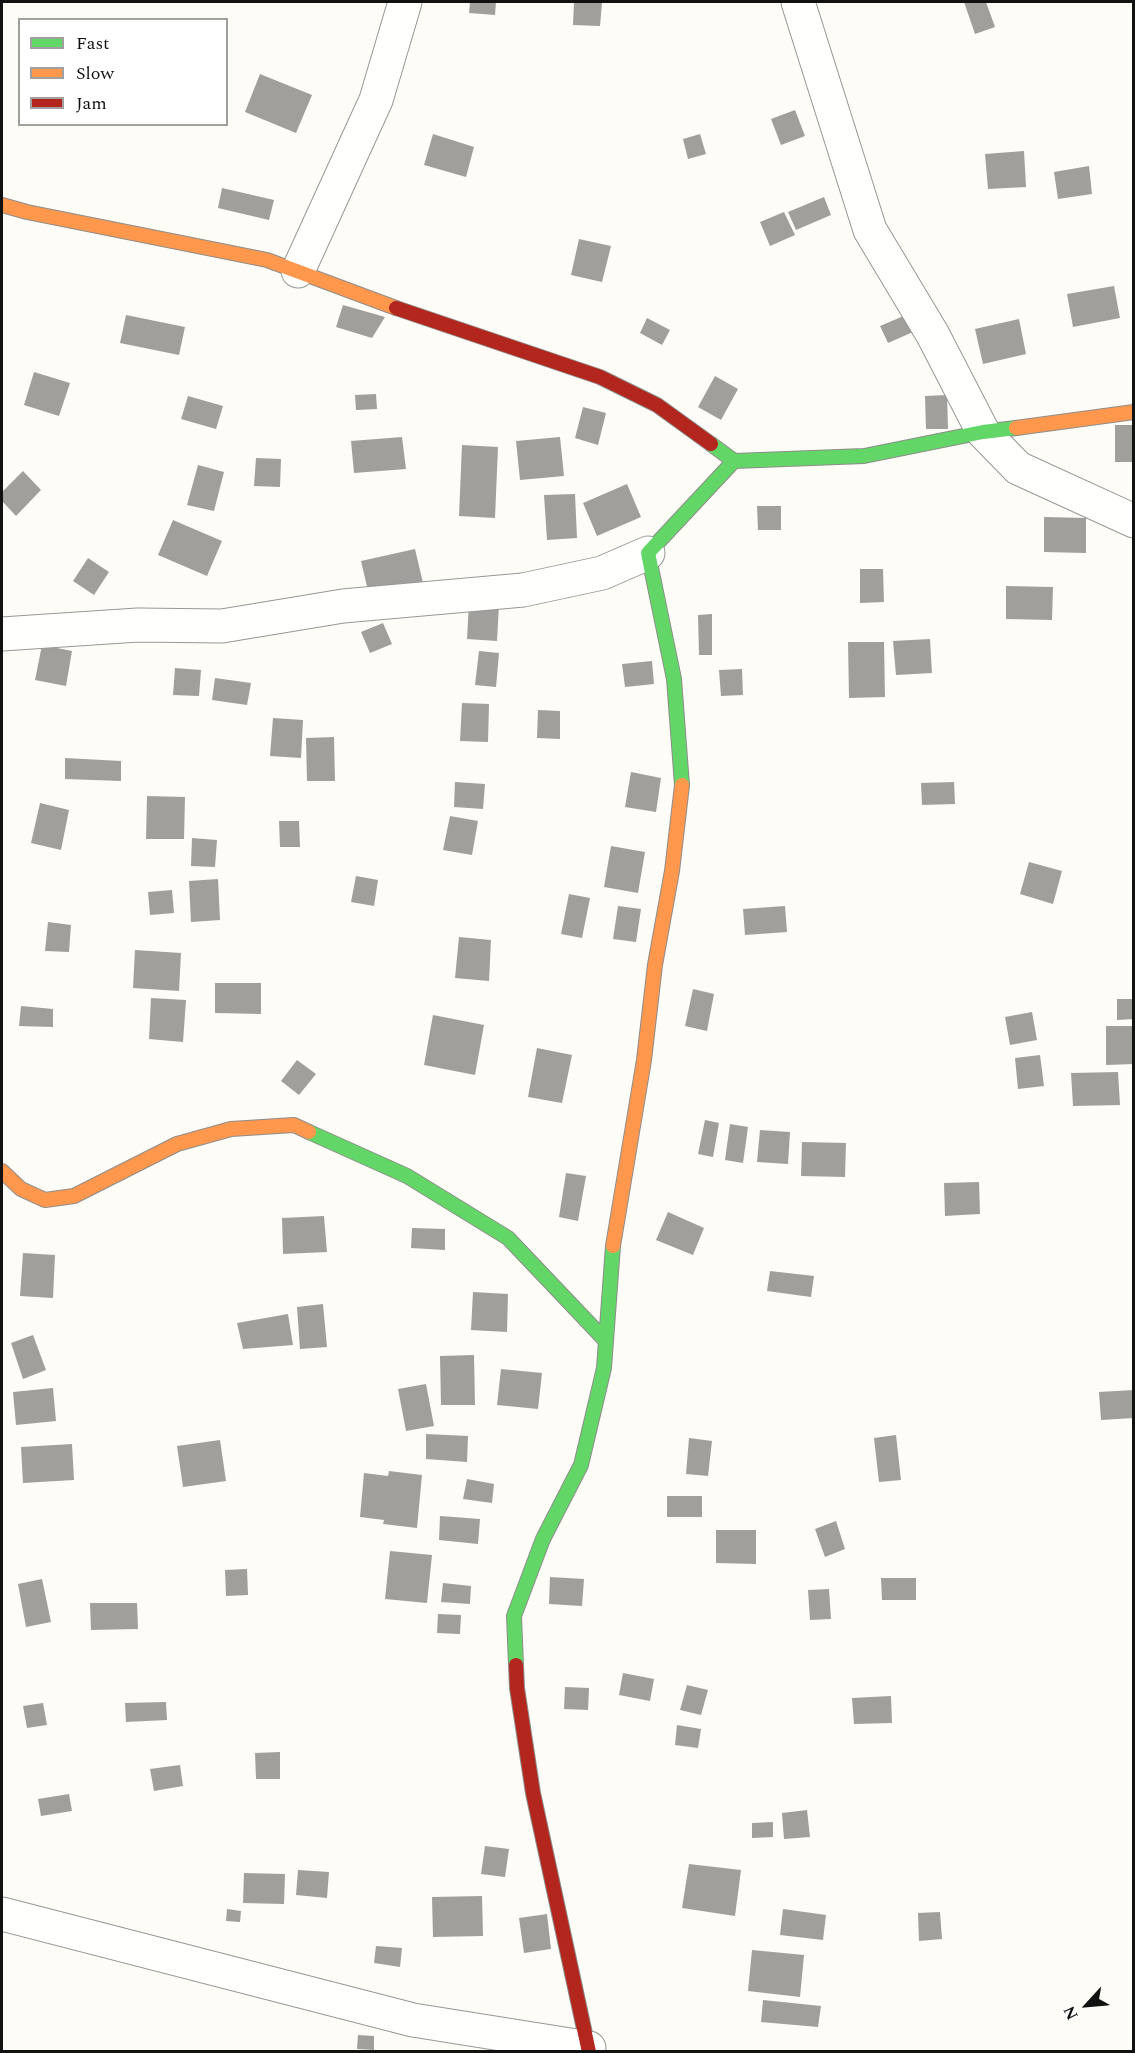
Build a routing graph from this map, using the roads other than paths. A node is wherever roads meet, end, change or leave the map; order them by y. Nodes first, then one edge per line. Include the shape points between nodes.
1 (405, 2) edge
2 (800, 4) edge
3 (2, 205) edge
4 (298, 271) junction
5 (1134, 412) edge
6 (983, 432) junction
7 (734, 460) junction
8 (1134, 520) edge
9 (648, 553) junction
10 (2, 634) edge
11 (2, 1171) edge
12 (604, 1339) junction
13 (2, 1914) edge
14 (589, 2050) edge

1 - 4 street via 376,100
2 - 6 street via 870,230 933,335
3 - 4 street via 267,260
4 - 7 street via 600,377 657,405
5 - 6 street
6 - 7 street via 864,456
6 - 8 street via 1018,468
7 - 9 street
9 - 10 street via 602,573 523,590 343,606 222,626 138,625
9 - 12 street via 674,679 682,787 644,1060 612,1252
11 - 12 street via 21,1189 45,1200 74,1196 177,1144 231,1129 294,1125 407,1176 508,1238
12 - 14 street via 604,1368 581,1465 543,1539 514,1616 517,1688 532,1793
13 - 14 street via 413,2020

